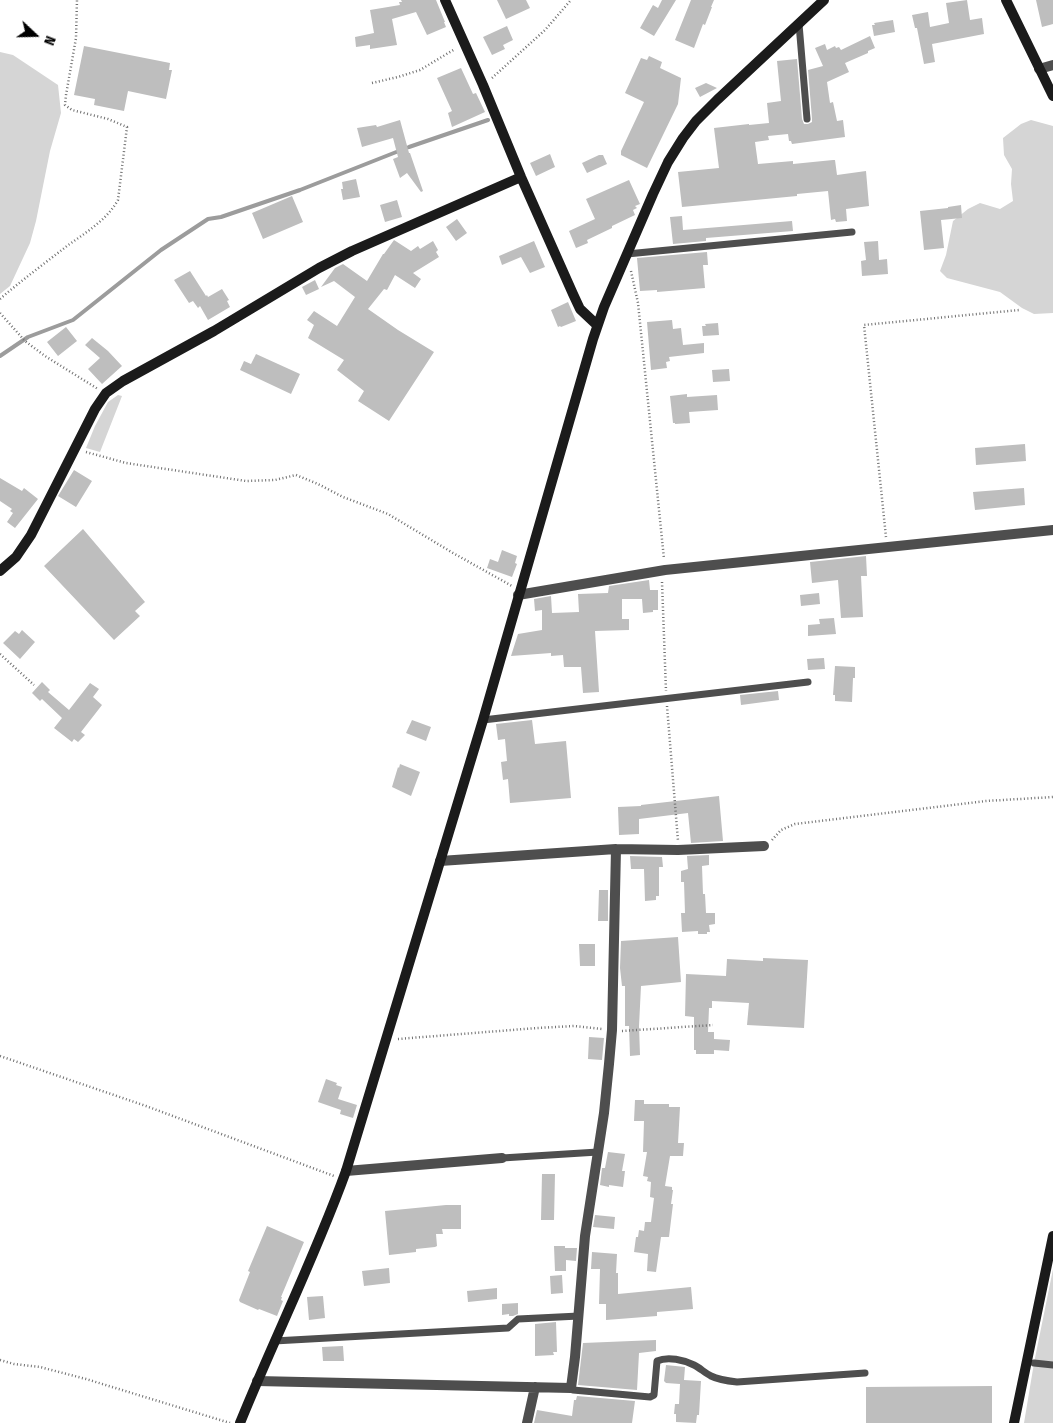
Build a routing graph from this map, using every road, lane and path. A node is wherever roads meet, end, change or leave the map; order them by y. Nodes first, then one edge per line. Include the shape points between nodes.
1 (77, 0) edge
2 (445, 0) edge
3 (571, 0) edge
4 (824, 0) edge
5 (1006, 0) edge
6 (799, 24) junction
7 (465, 44) junction
8 (1053, 65) edge
9 (1039, 69) junction
10 (372, 83) dead end
11 (483, 85) junction
12 (1053, 96) edge
13 (807, 119) dead end
14 (520, 177) junction
15 (852, 232) dead end
16 (627, 254) junction
17 (0, 299) edge
18 (1019, 310) dead end
19 (0, 313) edge
20 (597, 325) junction
21 (106, 393) junction
22 (75, 448) junction
23 (1053, 530) edge
24 (887, 547) junction
25 (663, 570) junction
26 (0, 571) edge
27 (519, 592) junction
28 (0, 654) edge
29 (808, 682) dead end
30 (34, 685) dead end
31 (667, 699) junction
32 (483, 720) junction
33 (1053, 797) edge
34 (764, 846) joint
35 (616, 849) junction
36 (678, 850) junction
37 (440, 861) junction
38 (713, 1026) dead end
39 (612, 1030) junction
40 (385, 1040) junction
41 (0, 1056) edge
42 (598, 1152) junction
43 (502, 1158) joint
44 (344, 1175) junction
45 (1053, 1236) edge
46 (579, 1316) junction
47 (274, 1341) junction
48 (0, 1360) edge
49 (1034, 1363) dead end
50 (1053, 1365) edge
51 (865, 1373) dead end
52 (257, 1381) junction
53 (535, 1387) junction
54 (571, 1388) junction
55 (231, 1423) edge
56 (240, 1423) edge
57 (527, 1423) edge
58 (1014, 1423) edge

1 - 17 path via 76,38 65,105 127,127 118,200 94,227
2 - 7 street
3 - 11 path via 545,30
4 - 6 street
5 - 9 street
6 - 13 lane
6 - 16 street via 716,100 687,132 668,162
7 - 10 path via 420,70
7 - 11 street
8 - 9 street
9 - 12 street
11 - 14 street
14 - 20 street via 580,309
14 - 21 street via 319,268
15 - 16 lane
16 - 20 street
16 - 25 path via 638,303
18 - 24 path via 864,326
19 - 21 path via 25,341
20 - 27 street
21 - 22 street
22 - 26 street via 30,535 16,557
22 - 27 path via 126,463 246,481 296,475 388,514
23 - 24 street
24 - 25 street
25 - 27 street
25 - 31 path
27 - 32 street
28 - 30 path
29 - 31 lane
31 - 32 lane
31 - 36 path
32 - 37 street
33 - 34 path via 976,802 795,824 781,830
34 - 36 street
35 - 36 street
35 - 37 street
35 - 39 street
37 - 40 street
38 - 39 path
39 - 40 path via 565,1026
39 - 42 street
40 - 44 street
41 - 44 path
42 - 43 lane
42 - 46 street via 585,1236
43 - 44 street
44 - 47 street via 325,1227
45 - 58 street
46 - 47 lane via 518,1319 508,1328
46 - 54 street
47 - 52 street
48 - 55 path via 86,1379
49 - 50 lane
51 - 54 lane via 738,1382 723,1380 676,1359 656,1361 654,1395 650,1397
52 - 53 street
52 - 56 street
53 - 54 street
53 - 57 street

